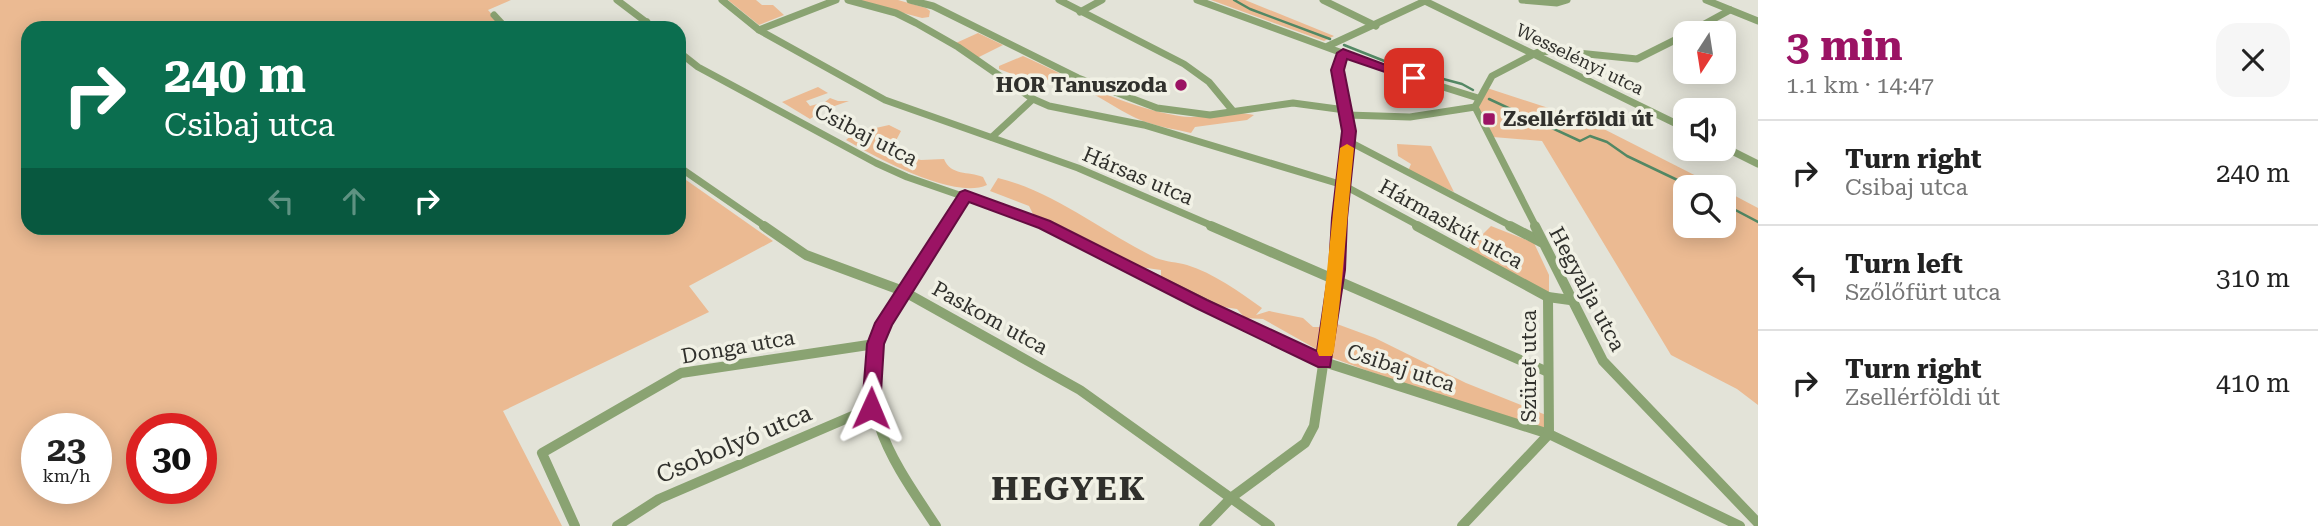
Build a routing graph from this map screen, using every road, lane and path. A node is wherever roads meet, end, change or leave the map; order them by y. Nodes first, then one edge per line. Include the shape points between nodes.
1 (617, 0) edge
2 (722, 0) edge
3 (836, 0) edge
4 (848, 0) edge
5 (910, 0) edge
6 (1059, 0) edge
7 (1102, 0) edge
8 (1197, 0) edge
9 (1322, 0) edge
10 (1425, 0) edge
11 (1522, 0) edge
12 (1567, 0) edge
13 (1706, 0) edge
14 (1730, 10) junction
15 (1080, 12) junction
16 (494, 15) dead end
17 (500, 21) edge
18 (646, 21) edge
19 (1710, 21) edge
20 (1758, 21) edge
21 (1377, 26) junction
22 (759, 30) junction
23 (1673, 41) edge
24 (1328, 46) junction
25 (1343, 53) junction
26 (1533, 54) junction
27 (686, 57) edge
28 (1033, 99) junction
29 (1476, 102) junction
30 (1233, 111) junction
31 (1346, 112) junction
32 (1673, 122) edge
33 (992, 137) junction
34 (1348, 141) junction
35 (1736, 153) edge
36 (1758, 164) edge
37 (686, 172) edge
38 (1343, 185) junction
39 (965, 195) junction
40 (1541, 242) junction
41 (1336, 280) junction
42 (903, 291) junction
43 (1548, 297) junction
44 (1570, 300) junction
45 (875, 344) junction
46 (1324, 362) junction
47 (1548, 372) junction
48 (871, 408) junction
49 (1549, 434) junction
50 (1233, 497) junction
51 (1758, 523) edge
52 (575, 526) edge
53 (617, 526) edge
54 (936, 526) edge
55 (1204, 526) edge
56 (1270, 526) edge
57 (1462, 526) edge
58 (1740, 526) edge

1 - 18 street
2 - 22 street, Hársas utca
3 - 22 street
4 - 28 street, Hármaskút utca via 916,23
5 - 30 street via 933,6 1078,78 1157,108 1195,115
6 - 15 street
7 - 15 street
8 - 24 street
9 - 21 street
10 - 21 street
10 - 26 street, Wesselényi utca
11 - 12 street
13 - 14 street
14 - 19 street
14 - 20 street
15 - 30 street via 1184,64 1209,82
16 - 17 street
21 - 24 street
22 - 33 street, Hársas utca via 885,100
23 - 26 street via 1637,59 1558,51
24 - 25 street
25 - 29 street
25 - 31 street via 1337,70
26 - 29 street via 1492,76
26 - 32 street, Wesselényi utca
27 - 39 street, Csibaj utca via 876,163
28 - 33 street
28 - 38 street, Hármaskút utca via 1064,110 1144,125
29 - 31 street via 1410,117
29 - 40 street, Hegyalja utca
30 - 31 street via 1293,103
31 - 34 street
33 - 41 street, Hársas utca
34 - 38 street
34 - 40 street
35 - 36 street
37 - 42 street, Paskom utca via 806,256
38 - 41 street
38 - 43 street, Hármaskút utca
39 - 42 street
39 - 46 street, Csibaj utca via 1045,224
40 - 44 street, Hegyalja utca
41 - 46 street
41 - 47 street, Hársas utca
42 - 45 street
42 - 50 street, Paskom utca via 1080,390
43 - 44 street, Hármaskút utca
43 - 47 street, Szüret utca
44 - 51 street, Hegyalja utca via 1618,378
45 - 48 street
45 - 52 street, Donga utca via 681,373 542,453
46 - 49 street, Csibaj utca
46 - 50 street via 1314,426 1305,443
47 - 49 street, Szüret utca
48 - 53 street, Csobolyó utca via 659,499
48 - 54 street via 891,458
49 - 57 street, Szüret utca
49 - 58 street, Csibaj utca
50 - 55 street
50 - 56 street, Paskom utca

